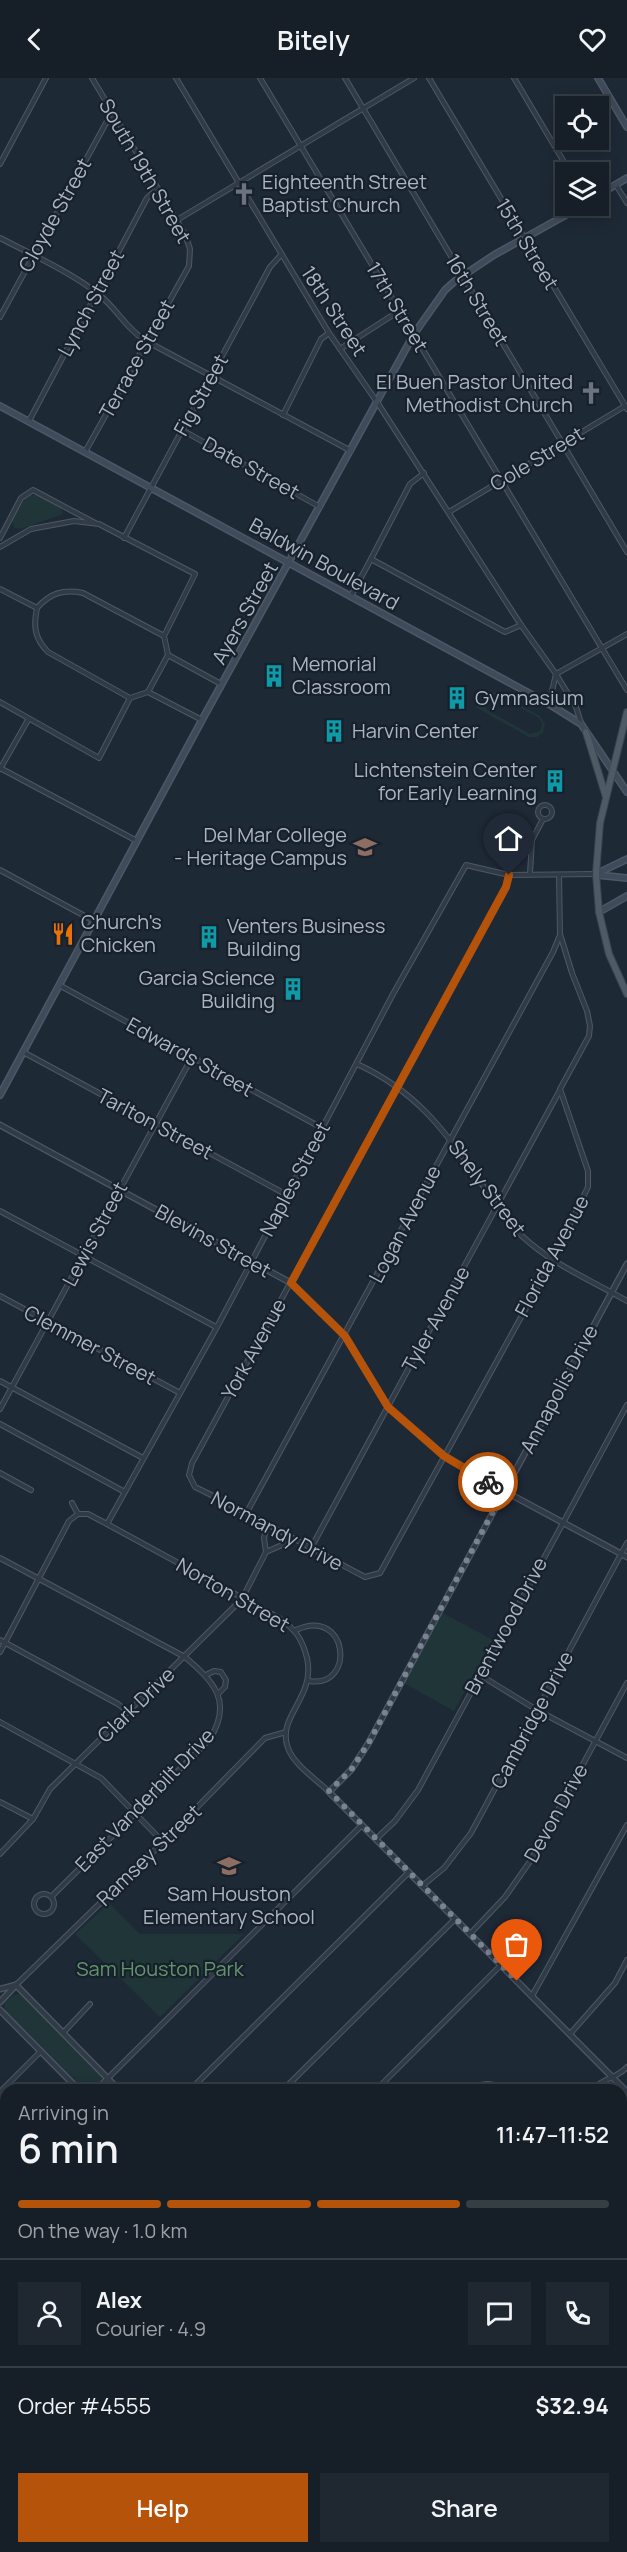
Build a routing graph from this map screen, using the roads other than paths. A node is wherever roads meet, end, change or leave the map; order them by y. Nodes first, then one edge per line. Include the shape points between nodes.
1 (46, 78) edge
2 (92, 78) edge
3 (176, 78) edge
4 (260, 78) edge
5 (345, 78) edge
6 (414, 78) edge
7 (429, 78) edge
8 (514, 78) edge
9 (598, 78) edge
10 (363, 110) junction
11 (115, 117) junction
12 (627, 127) edge
13 (301, 145) junction
14 (564, 162) edge
15 (0, 164) edge
16 (627, 178) edge
17 (238, 183) junction
18 (616, 185) junction
19 (157, 189) junction
20 (609, 189) edge
21 (627, 204) edge
22 (564, 216) edge
23 (177, 220) junction
24 (0, 238) edge
25 (524, 239) junction
26 (33, 255) junction
27 (280, 256) junction
28 (189, 266) joint
29 (462, 275) junction
30 (96, 292) junction
31 (399, 311) junction
32 (0, 317) edge
33 (328, 333) junction
34 (414, 334) junction
35 (146, 341) junction
36 (340, 349) junction
37 (212, 376) junction
38 (377, 402) junction
39 (0, 406) edge
40 (626, 408) edge
41 (282, 416) junction
42 (29, 421) junction
43 (182, 430) junction
44 (562, 444) junction
45 (85, 452) junction
46 (351, 452) junction
47 (424, 473) junction
48 (500, 480) junction
49 (150, 487) junction
50 (320, 507) junction
51 (449, 512) junction
52 (99, 524) junction
53 (0, 538) edge
54 (124, 538) junction
55 (0, 547) edge
56 (627, 552) edge
57 (371, 559) junction
58 (291, 562) junction
59 (0, 589) edge
60 (351, 597) junction
61 (37, 608) junction
62 (521, 624) junction
63 (627, 634) edge
64 (164, 636) junction
65 (601, 648) junction
66 (168, 655) junction
67 (556, 674) junction
68 (222, 684) junction
69 (627, 690) edge
70 (148, 692) junction
71 (129, 698) junction
72 (0, 702) edge
73 (549, 704) junction
74 (627, 712) edge
75 (28, 720) junction
76 (201, 720) junction
77 (581, 724) junction
78 (586, 732) junction
79 (0, 769) edge
80 (614, 771) junction
81 (627, 792) edge
82 (606, 798) junction
83 (543, 819) dead end
84 (137, 842) junction
85 (627, 859) edge
86 (0, 870) edge
87 (531, 873) junction
88 (596, 874) junction
89 (509, 875) junction
90 (559, 875) junction
91 (627, 878) edge
92 (627, 896) edge
93 (599, 912) junction
94 (94, 921) junction
95 (560, 934) junction
96 (624, 982) edge
97 (59, 985) junction
98 (627, 994) edge
99 (23, 1052) junction
100 (190, 1059) junction
101 (357, 1064) junction
102 (396, 1085) junction
103 (2, 1086) edge
104 (560, 1089) junction
105 (0, 1095) edge
106 (0, 1125) edge
107 (154, 1125) junction
108 (322, 1129) junction
109 (451, 1140) junction
110 (118, 1190) junction
111 (287, 1195) junction
112 (497, 1206) junction
113 (0, 1211) edge
114 (84, 1257) junction
115 (252, 1261) junction
116 (552, 1261) junction
117 (627, 1264) edge
118 (291, 1283) junction
119 (611, 1292) junction
120 (0, 1296) edge
121 (627, 1301) edge
122 (47, 1321) junction
123 (217, 1327) junction
124 (345, 1336) junction
125 (0, 1381) edge
126 (12, 1387) junction
127 (180, 1393) junction
128 (627, 1405) edge
129 (388, 1407) junction
130 (0, 1409) edge
131 (0, 1424) edge
132 (444, 1456) junction
133 (142, 1458) junction
134 (0, 1473) edge
135 (189, 1475) joint
136 (31, 1490) dead end
137 (123, 1491) junction
138 (504, 1491) junction
139 (72, 1503) dead end
140 (247, 1512) junction
141 (78, 1514) junction
142 (562, 1522) junction
143 (107, 1524) junction
144 (267, 1525) junction
145 (290, 1537) junction
146 (627, 1543) edge
147 (311, 1548) junction
148 (266, 1552) junction
149 (621, 1554) junction
150 (627, 1557) edge
151 (0, 1558) edge
152 (372, 1577) joint
153 (40, 1580) junction
154 (242, 1599) junction
155 (296, 1630) junction
156 (2, 1642) edge
157 (0, 1652) edge
158 (185, 1657) junction
159 (206, 1675) junction
160 (480, 1675) junction
161 (309, 1681) junction
162 (627, 1683) edge
163 (218, 1695) junction
164 (537, 1710) junction
165 (128, 1712) junction
166 (0, 1722) edge
167 (286, 1732) junction
168 (595, 1741) junction
169 (627, 1758) edge
170 (76, 1763) junction
171 (329, 1791) junction
172 (0, 1802) edge
173 (135, 1813) junction
174 (33, 1820) junction
175 (362, 1825) junction
176 (627, 1825) edge
177 (376, 1839) junction
178 (164, 1842) junction
179 (0, 1854) edge
180 (409, 1872) junction
181 (422, 1886) junction
182 (51, 1897) junction
183 (455, 1919) junction
184 (470, 1934) junction
185 (627, 1960) edge
186 (501, 1965) junction
187 (16, 1986) junction
188 (0, 1989) edge
189 (532, 1996) junction
190 (0, 2002) edge
191 (90, 2004) dead end
192 (0, 2010) edge
193 (63, 2033) junction
194 (570, 2034) junction
195 (41, 2051) junction
196 (627, 2067) edge
197 (613, 2077) junction
198 (108, 2078) junction
199 (8, 2084) edge
200 (73, 2084) edge
201 (102, 2084) edge
202 (114, 2084) edge
203 (196, 2084) edge
204 (289, 2084) edge
205 (382, 2084) edge
206 (598, 2084) edge
207 (620, 2084) edge

1 - 15 street
2 - 11 street, South 19th Street
3 - 17 street, 18th Street
4 - 13 street, 17th Street
5 - 10 street, 16th Street
6 - 10 street
7 - 25 street, 15th Street
8 - 14 street
9 - 12 main road
10 - 13 street
10 - 29 street, 16th Street
11 - 19 street, South 19th Street
11 - 26 street, Cloyde Street via 105,123
13 - 17 street
13 - 31 street, 17th Street
16 - 18 main road
17 - 23 street
17 - 27 street, 18th Street
18 - 20 main road
18 - 21 street
19 - 23 street, South 19th Street
19 - 30 street, Lynch Street via 147,198
22 - 25 main road, Ayers Street
23 - 28 street, South 19th Street via 190,249
24 - 26 street
25 - 29 main road, Ayers Street
25 - 40 street, 15th Street
26 - 30 street
26 - 32 street, Cloyde Street
27 - 33 street, 18th Street
27 - 37 street, Fig Street via 270,267
28 - 35 street, Terrace Street
29 - 34 main road, Ayers Street via 445,290
29 - 44 street, 16th Street
30 - 35 street via 131,332
30 - 42 street, Lynch Street
31 - 34 street, 17th Street
31 - 36 street
33 - 36 street, 18th Street
33 - 41 street via 321,339
34 - 38 main road, Ayers Street
34 - 48 street, 17th Street
35 - 37 street
35 - 45 street, Terrace Street
36 - 38 street, 18th Street
37 - 41 street
37 - 43 street, Fig Street
38 - 46 main road, Ayers Street
38 - 47 street, 18th Street
39 - 42 main road, Baldwin Boulevard
40 - 44 street, Cole Street
41 - 46 street
42 - 45 main road, Baldwin Boulevard
43 - 49 street, Fig Street
43 - 50 street, Date Street
44 - 48 street, Cole Street
44 - 56 street, 16th Street
45 - 49 main road, Baldwin Boulevard
46 - 50 main road, Ayers Street
47 - 51 street, 18th Street
47 - 57 street via 410,484
48 - 51 street, Cole Street
48 - 65 street, 17th Street
49 - 54 street, Fig Street
49 - 58 main road, Baldwin Boulevard
50 - 58 main road, Ayers Street
51 - 62 street, 18th Street
52 - 53 street via 33,490 21,498
52 - 54 street
52 - 55 street via 54,523 31,529
54 - 64 street via 195,574
57 - 60 street
57 - 62 street via 505,632
58 - 60 main road, Baldwin Boulevard
58 - 68 main road, Ayers Street
59 - 61 street
60 - 73 main road, Baldwin Boulevard
61 - 64 street via 56,592 83,593
61 - 71 street via 34,632 48,652
62 - 67 street, 18th Street
63 - 65 street
64 - 66 street
65 - 67 street
65 - 69 street, 17th Street
66 - 68 street
66 - 70 street
67 - 73 street
67 - 77 street, 18th Street via 576,707
68 - 76 main road, Ayers Street
70 - 71 street
70 - 76 street
71 - 75 street via 99,758
72 - 75 street
73 - 77 main road, Baldwin Boulevard
74 - 80 main road
75 - 79 street
76 - 84 main road, Ayers Street
77 - 78 main road, Baldwin Boulevard
78 - 80 main road, Baldwin Boulevard
78 - 82 main road
79 - 84 street
80 - 81 main road
80 - 82 main road
82 - 88 main road
83 - 87 street via 532,840
84 - 94 main road, Ayers Street
85 - 88 main road
86 - 94 street
87 - 89 street
87 - 90 street
88 - 90 street
88 - 91 main road
88 - 93 main road
89 - 101 street, Naples Street via 466,865
89 - 102 street, York Avenue via 506,887
90 - 95 street
92 - 93 main road
93 - 96 main road via 609,954
94 - 97 main road, Ayers Street
95 - 104 street via 590,1026 589,1036
95 - 109 street, Logan Avenue
96 - 98 main road
97 - 99 main road, Ayers Street
97 - 100 street, Edwards Street
99 - 103 main road, Ayers Street
99 - 107 street, Tarlton Street
100 - 107 street, Lewis Street
100 - 108 street, Edwards Street
101 - 102 street, Shely Street
101 - 108 street, Naples Street
102 - 109 street, Shely Street via 421,1105
102 - 118 street, York Avenue
103 - 105 main road, Ayers Street
104 - 112 street, Tyler Avenue
104 - 116 street, Florida Avenue via 588,1170 588,1187
106 - 110 street, Blevins Street
107 - 110 street, Lewis Street
107 - 111 street, Tarlton Street
108 - 111 street, Naples Street
109 - 112 street, Shely Street
109 - 124 street, Logan Avenue
110 - 114 street, Lewis Street
110 - 115 street, Blevins Street
111 - 115 street, Naples Street
112 - 116 street, Shely Street via 521,1236
112 - 129 street, Tyler Avenue
113 - 114 street
114 - 122 street, Lewis Street
114 - 123 street
115 - 118 street, Blevins Street
115 - 123 street, Naples Street
116 - 119 street, Shely Street
116 - 132 street, Florida Avenue
117 - 119 street, Annapolis Drive
118 - 124 street, Blevins Street
118 - 135 street, York Avenue
119 - 121 street, Shely Street
119 - 138 street, Annapolis Drive
120 - 122 street, Clemmer Street
122 - 126 street, Lewis Street
122 - 127 street, Clemmer Street
123 - 127 street, Naples Street
124 - 129 street, Blevins Street
124 - 140 street, Logan Avenue
125 - 126 street
126 - 130 street, Lewis Street
126 - 133 street
127 - 133 street, Naples Street
128 - 142 street, Brentwood Drive
129 - 132 street, Blevins Street
129 - 147 street, Tyler Avenue
131 - 137 street
132 - 138 street, Blevins Street
132 - 152 street, Florida Avenue via 380,1574
133 - 137 street, Naples Street
134 - 136 street
135 - 140 street, Normandy Drive via 195,1487
137 - 143 street, Naples Street
138 - 142 street, Blevins Street
138 - 171 street, Annapolis Drive via 368,1744 351,1770
139 - 141 street
140 - 144 street, Normandy Drive
141 - 143 street, Norton Street via 88,1514
141 - 153 street via 69,1521
142 - 149 street, Blevins Street
142 - 160 street, Brentwood Drive
143 - 154 street, Norton Street
144 - 145 street, Normandy Drive
144 - 148 street, Clark Drive
145 - 147 street, Normandy Drive
145 - 148 street
146 - 149 street, Cambridge Drive
147 - 152 street, Normandy Drive via 365,1577
148 - 154 street, Clark Drive
149 - 150 street, Blevins Street
149 - 164 street, Cambridge Drive
151 - 153 street, East Vanderbilt Drive
153 - 156 street
153 - 158 street, East Vanderbilt Drive
154 - 155 street, Norton Street
154 - 158 street, Clark Drive
155 - 161 street, Norton Street via 305,1650
155 - 161 street via 308,1624 330,1629 339,1645 341,1656 333,1675 318,1683
156 - 157 street
156 - 165 street
158 - 159 street, East Vanderbilt Drive
158 - 165 street, Clark Drive
159 - 163 street, East Vanderbilt Drive
159 - 163 street, East Vanderbilt Drive via 221,1672 226,1680
160 - 164 street
160 - 177 street, Brentwood Drive via 418,1790
161 - 167 street
162 - 168 street, Devon Drive
163 - 173 street, East Vanderbilt Drive via 218,1726 210,1739
164 - 168 street
164 - 181 street, Cambridge Drive via 471,1833 444,1868
165 - 170 street, Clark Drive
166 - 170 street
167 - 171 street via 293,1757
167 - 178 street, Ramsey Street via 265,1738
168 - 169 street
168 - 184 street, Devon Drive via 531,1860 505,1897
170 - 173 street via 101,1778
170 - 174 street, Clark Drive via 51,1789
171 - 175 street
172 - 174 street
173 - 178 street
173 - 182 street, East Vanderbilt Drive
174 - 179 street, Clark Drive
175 - 177 street
175 - 198 street
176 - 189 street
177 - 180 street
178 - 187 street, Ramsey Street
180 - 181 street
180 - 203 street
181 - 183 street
182 - 182 street via 38,1896 34,1903 37,1911 50,1912
183 - 184 street
183 - 204 street
184 - 186 street
185 - 194 street via 615,1983
186 - 189 street
186 - 205 street
187 - 188 street
187 - 190 street, Ramsey Street
187 - 193 street
189 - 194 street
191 - 193 street
192 - 195 street
193 - 198 street
194 - 197 street
195 - 199 street
195 - 200 street
196 - 197 street
197 - 206 street
197 - 207 street
198 - 201 street
198 - 202 street

